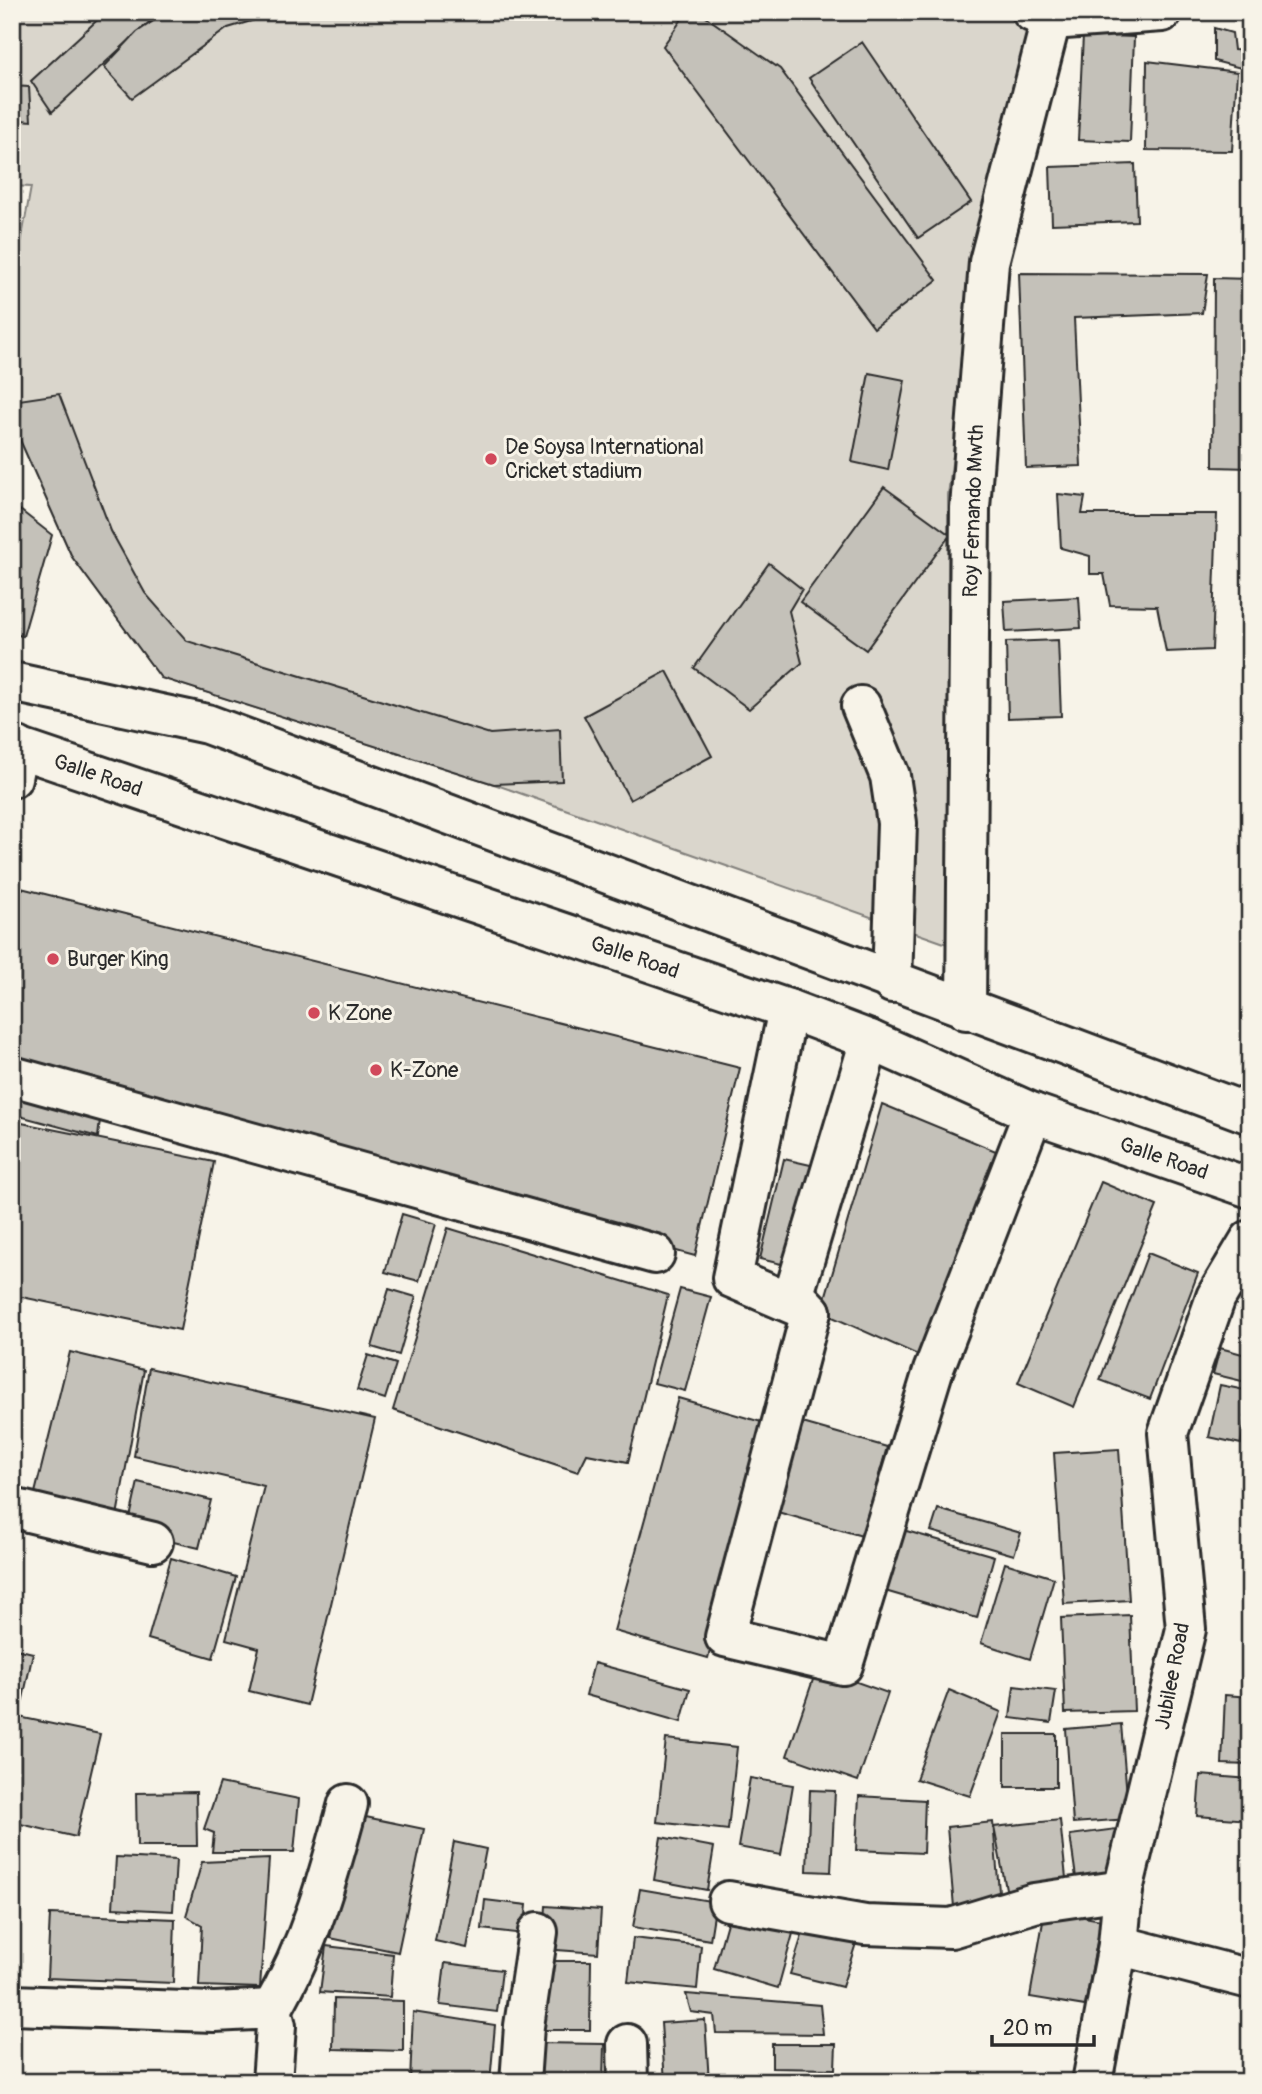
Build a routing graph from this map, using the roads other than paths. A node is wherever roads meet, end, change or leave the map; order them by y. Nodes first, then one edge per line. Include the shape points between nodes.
1 (1162, 12) edge
2 (1042, 16) edge
3 (12, 682) edge
4 (861, 706) dead end
5 (14, 757) edge
6 (847, 965) junction
7 (892, 983) junction
8 (966, 1010) junction
9 (804, 1015) junction
10 (870, 1040) junction
11 (12, 1076) edge
12 (1033, 1113) junction
13 (1250, 1114) edge
14 (1250, 1188) edge
15 (1250, 1240) edge
16 (655, 1254) dead end
17 (811, 1312) junction
18 (12, 1508) edge
19 (153, 1542) dead end
20 (348, 1804) dead end
21 (1123, 1890) junction
22 (728, 1901) dead end
23 (538, 1931) dead end
24 (1118, 1945) junction
25 (1250, 1979) edge
26 (12, 2005) edge
27 (272, 2009) junction
28 (627, 2044) dead end
29 (272, 2082) edge
30 (520, 2082) edge
31 (628, 2082) edge
32 (1092, 2082) edge

1 - 2 main road
2 - 8 main road, Roy Fernando Mwth via 989,262 970,508
3 - 6 main road via 207,724
4 - 7 main road via 890,776 897,823
5 - 9 main road, Galle Road
6 - 7 main road
6 - 9 main road
7 - 8 main road
8 - 13 main road
9 - 10 main road, Galle Road
9 - 17 main road via 732,1278
10 - 12 main road, Galle Road
10 - 17 main road via 793,1294
11 - 16 main road
12 - 14 main road, Galle Road
12 - 17 main road via 933,1371 843,1665 725,1637
15 - 21 main road, Jubilee Road via 1216,1297 1168,1433 1186,1629
18 - 19 main road
20 - 27 main road via 311,1930
21 - 22 main road via 1034,1903 951,1928 865,1925
21 - 24 main road, Jubilee Road
23 - 30 main road
24 - 25 main road
24 - 32 main road, Jubilee Road
26 - 27 main road via 214,2012
27 - 29 main road via 276,2026
28 - 31 main road

